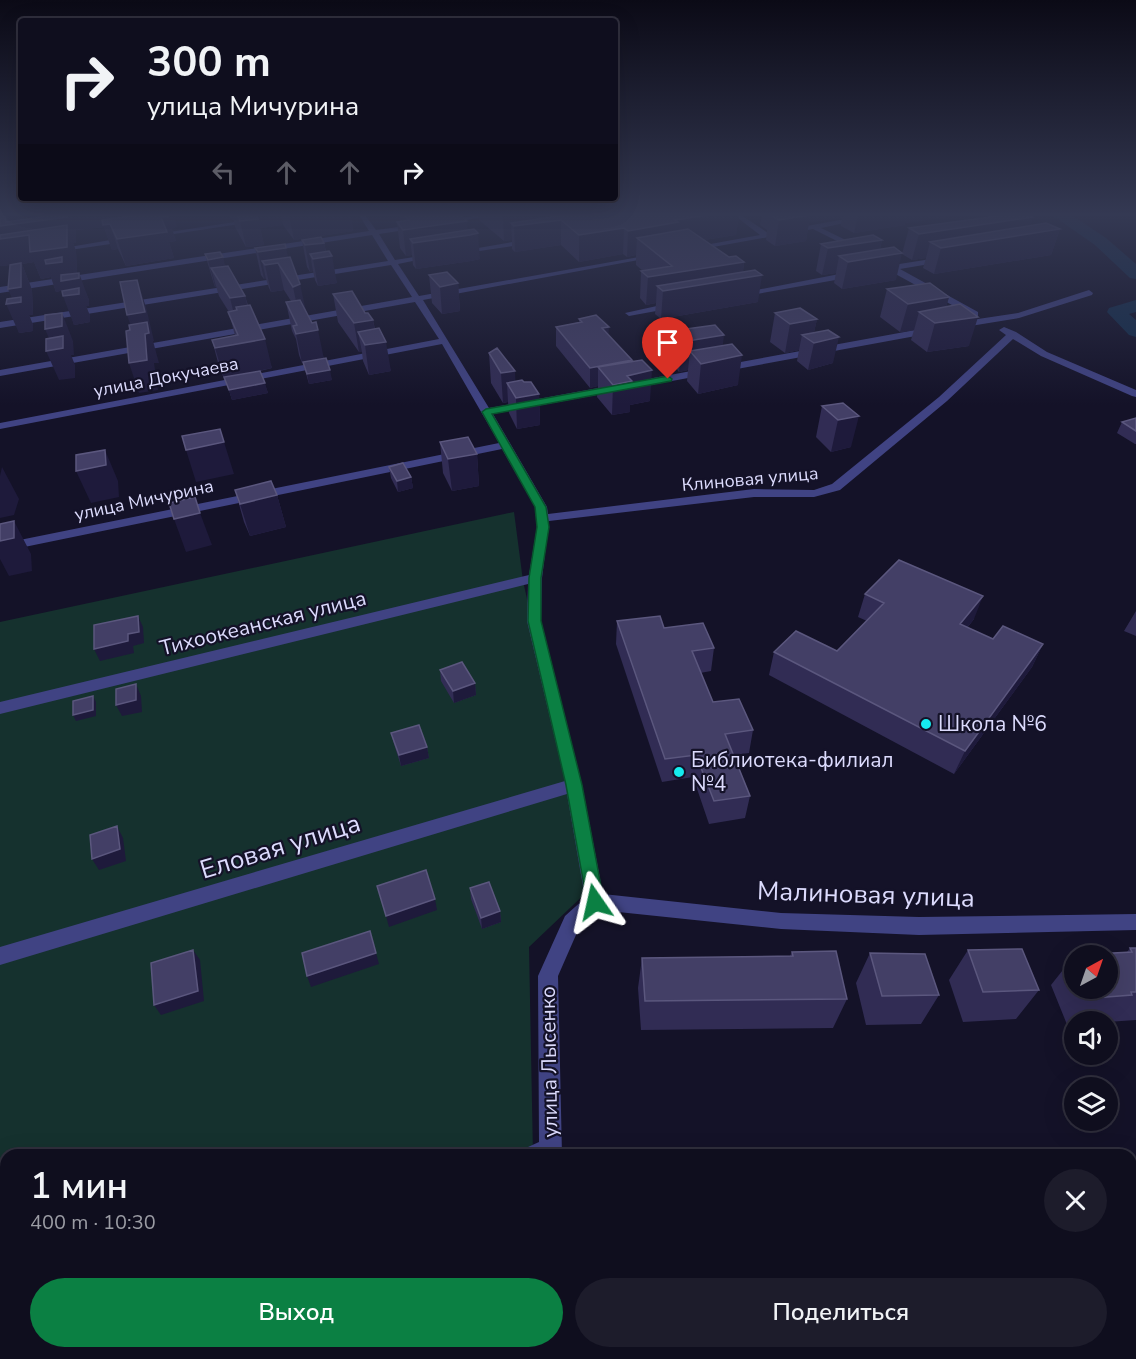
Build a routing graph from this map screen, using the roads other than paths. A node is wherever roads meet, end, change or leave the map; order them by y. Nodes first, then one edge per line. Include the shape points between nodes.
1 (75, 278) edge
2 (291, 278) edge
3 (405, 278) edge
4 (536, 278) edge
5 (831, 278) edge
6 (910, 278) edge
7 (0, 290) edge
8 (1089, 293) dead end
9 (735, 295) edge
10 (419, 300) junction
11 (688, 303) edge
12 (629, 313) dead end
13 (984, 320) junction
14 (0, 325) edge
15 (950, 326) edge
16 (938, 329) edge
17 (1013, 334) junction
18 (445, 341) junction
19 (0, 374) edge
20 (1136, 394) edge
21 (486, 412) junction
22 (0, 426) edge
23 (506, 445) junction
24 (543, 518) junction
25 (0, 548) edge
26 (535, 578) junction
27 (0, 708) edge
28 (574, 785) junction
29 (595, 902) junction
30 (1136, 922) edge
31 (0, 957) edge
32 (546, 1149) edge

1 - 7 street
2 - 14 street
3 - 10 street
4 - 10 street
5 - 9 street
6 - 13 street
8 - 13 street via 1019,315
10 - 18 street
10 - 19 street
11 - 12 street
13 - 15 street
13 - 17 street
16 - 21 street
17 - 20 street via 1044,354
17 - 24 street, Клиновая улица via 934,406 836,487 820,494 758,493
18 - 21 street
18 - 22 street, улица Докучаева
21 - 23 street
23 - 24 street via 541,507
23 - 25 street, улица Мичурина
24 - 26 street
26 - 27 street, Тихоокеанская улица
26 - 28 street via 534,621
28 - 29 street
28 - 31 street, Еловая улица
29 - 30 street, Малиновая улица via 781,921 919,926
29 - 32 street, улица Лысенко via 572,921 548,976

